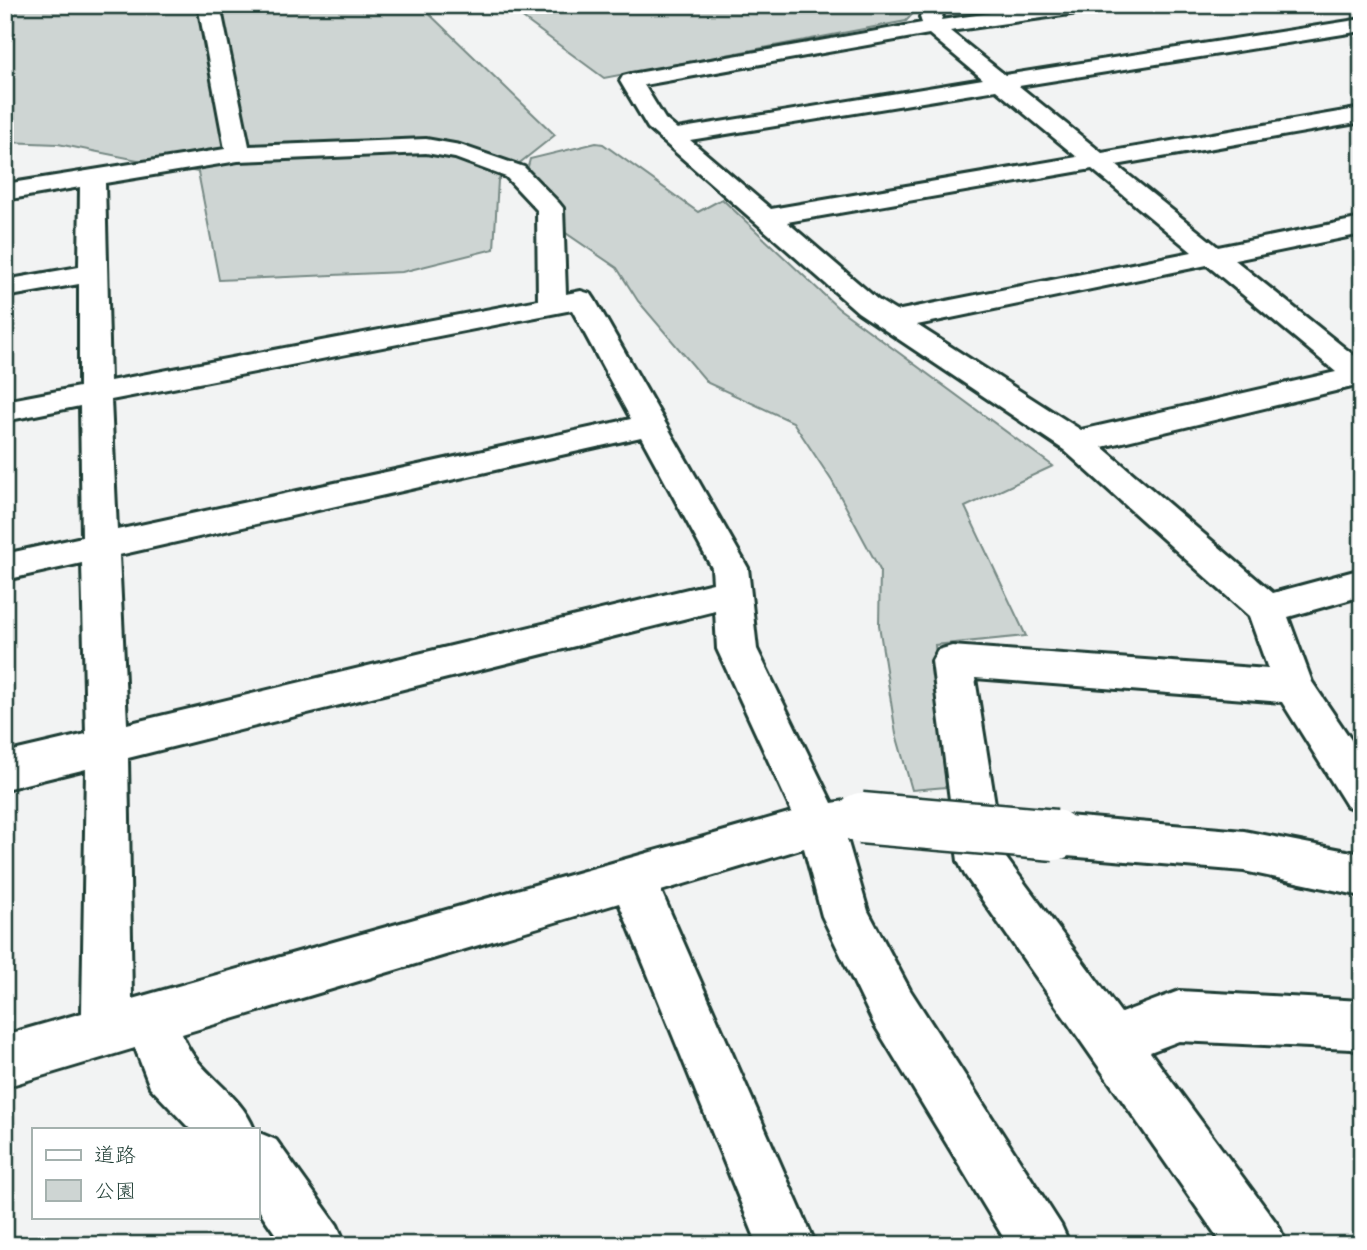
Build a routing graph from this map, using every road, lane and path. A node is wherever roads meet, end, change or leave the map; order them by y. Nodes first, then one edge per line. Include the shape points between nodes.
1 (208, 5) edge
2 (1091, 5) edge
3 (938, 16) edge
4 (1362, 26) edge
5 (1001, 82) junction
6 (1362, 115) edge
7 (672, 136) junction
8 (238, 154) junction
9 (1097, 161) junction
10 (92, 178) junction
11 (5, 192) edge
12 (766, 218) junction
13 (1362, 226) edge
14 (1213, 256) junction
15 (93, 273) junction
16 (5, 289) edge
17 (552, 306) junction
18 (891, 321) junction
19 (1361, 376) edge
20 (95, 394) junction
21 (5, 411) edge
22 (650, 425) junction
23 (1076, 442) junction
24 (100, 545) junction
25 (5, 567) edge
26 (1362, 582) edge
27 (732, 596) junction
28 (1266, 610) junction
29 (1294, 687) junction
30 (107, 746) junction
31 (5, 771) edge
32 (1362, 793) edge
33 (840, 821) junction
34 (1362, 875) edge
35 (632, 878) junction
36 (129, 1024) junction
37 (1362, 1027) edge
38 (1111, 1042) junction
39 (5, 1061) edge
40 (227, 1128) edge
41 (259, 1162) edge
42 (317, 1245) edge
43 (787, 1245) edge
44 (1041, 1245) edge
45 (1258, 1245) edge

1 - 8 street
2 - 3 street
3 - 5 street
3 - 7 street via 631,81 656,122
4 - 5 street
5 - 7 street
5 - 9 street
6 - 9 street
7 - 12 street
8 - 10 street
8 - 17 street via 426,146 460,152 515,172 550,208
9 - 12 street
9 - 14 street
10 - 11 street
10 - 15 street
12 - 18 street
13 - 14 street
14 - 18 street
14 - 19 street
15 - 16 street
15 - 20 street
17 - 20 street
17 - 22 street via 581,300
18 - 23 street
19 - 23 street
20 - 21 street
20 - 24 street
22 - 24 street
22 - 27 street via 730,568
23 - 28 street
24 - 25 street
24 - 30 street
26 - 28 street
27 - 30 street
27 - 33 street via 737,649
28 - 29 street
29 - 32 street
29 - 38 street via 952,661 981,861
30 - 31 street
30 - 36 street
33 - 34 street, bridge via 1244,851
33 - 35 street
33 - 44 street via 846,916 892,1007
35 - 36 street
35 - 43 street
36 - 39 street
36 - 40 street
37 - 38 street via 1178,1016
38 - 45 street
41 - 42 street

